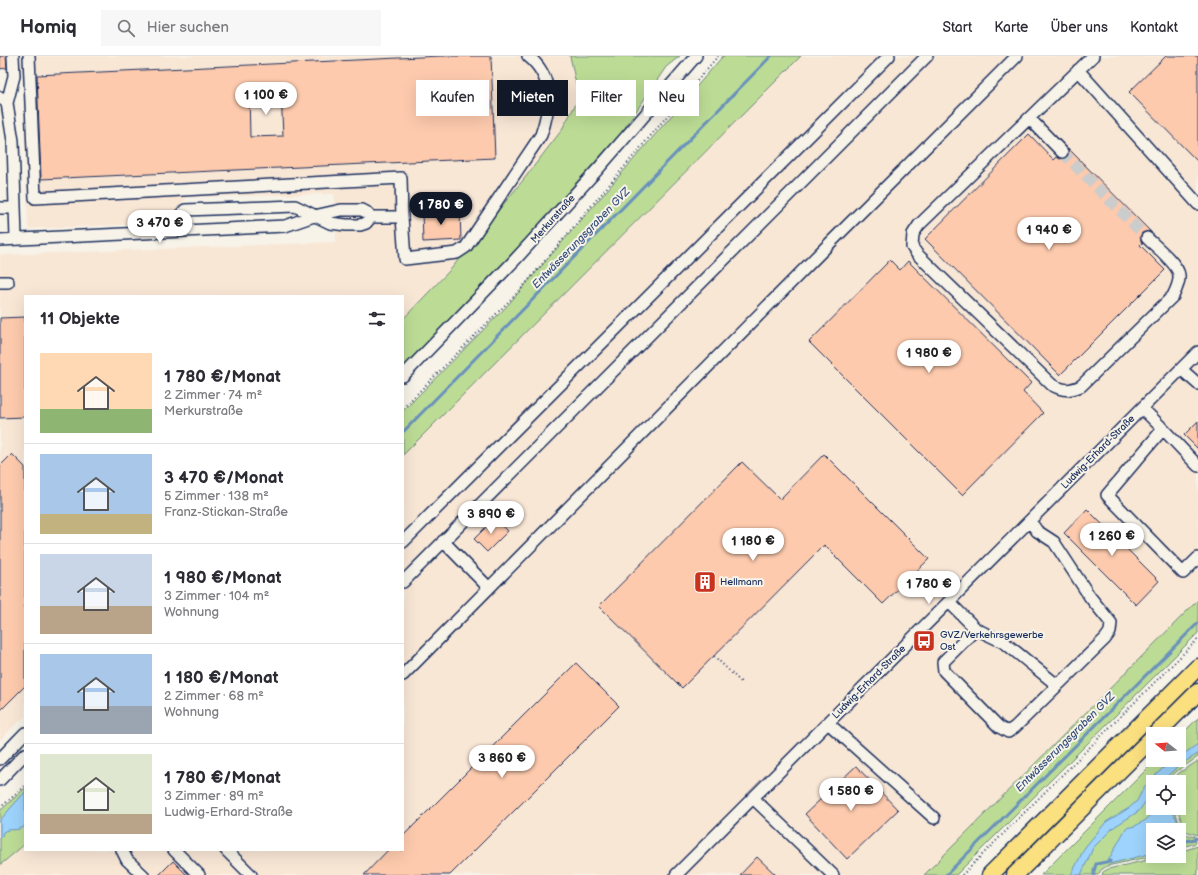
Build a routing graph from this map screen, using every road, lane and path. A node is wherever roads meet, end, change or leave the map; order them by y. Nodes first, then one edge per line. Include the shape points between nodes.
1 (14, 56) edge
2 (29, 56) edge
3 (528, 56) edge
4 (696, 56) edge
5 (718, 56) edge
6 (889, 56) edge
7 (927, 56) edge
8 (1017, 56) edge
9 (1093, 56) edge
10 (1078, 70) junction
11 (4, 100) edge
12 (1029, 118) junction
13 (1062, 152) tunnel mouth
14 (1198, 204) edge
15 (0, 208) edge
16 (15, 208) junction
17 (314, 216) junction
18 (402, 217) junction
19 (164, 232) junction
20 (1147, 238) tunnel mouth
21 (16, 239) junction
22 (0, 240) edge
23 (1198, 352) edge
24 (1181, 369) junction
25 (404, 375) edge
26 (1198, 384) edge
27 (404, 407) edge
28 (1142, 408) junction
29 (1163, 429) junction
30 (1198, 466) edge
31 (1030, 521) junction
32 (404, 541) edge
33 (443, 541) junction
34 (1198, 558) edge
35 (404, 581) edge
36 (489, 588) junction
37 (949, 602) junction
38 (976, 629) junction
39 (1198, 639) edge
40 (714, 656) dead end
41 (1198, 667) edge
42 (404, 674) edge
43 (742, 683) dead end
44 (1059, 684) junction
45 (1198, 692) edge
46 (828, 723) junction
47 (1163, 727) edge
48 (24, 734) edge
49 (1146, 744) edge
50 (24, 755) edge
51 (0, 758) edge
52 (0, 780) edge
53 (24, 787) edge
54 (753, 798) junction
55 (0, 808) edge
56 (934, 818) dead end
57 (122, 851) edge
58 (175, 851) edge
59 (227, 851) edge
60 (143, 875) edge
61 (199, 875) edge
62 (251, 875) edge
63 (676, 875) edge
64 (833, 875) edge
65 (962, 875) edge
66 (990, 875) edge
67 (1015, 875) edge

1 - 11 street via 14,76
2 - 18 street via 35,198 401,178
3 - 18 street via 544,74 548,93 547,117 541,134 466,247 457,253 405,259
4 - 25 street, Merkurstraße via 524,251
5 - 27 path via 522,288
6 - 32 street
7 - 33 street
8 - 36 street
9 - 10 street
10 - 12 street
10 - 14 street
11 - 16 street via 13,141
12 - 13 street
12 - 20 street via 919,225 913,234 912,247 917,254 1052,385 1062,390 1072,390 1081,386 1173,296 1179,274 1173,264
15 - 16 street
16 - 21 street
17 - 18 street via 330,223 346,225 360,225 371,218
17 - 19 street via 285,226
17 - 19 street via 295,206 185,210
19 - 21 street
21 - 22 street
23 - 24 street, Ludwig-Erhard-Straße
24 - 26 street
24 - 28 street, Ludwig-Erhard-Straße
28 - 29 street
28 - 31 street, Ludwig-Erhard-Straße
29 - 30 street
29 - 34 street via 1107,495 1183,573
31 - 37 street, Ludwig-Erhard-Straße
31 - 44 street via 1037,531 1054,542 1111,624 1106,639
33 - 35 street
33 - 36 street
36 - 42 street
37 - 38 street
37 - 46 street, Ludwig-Erhard-Straße
38 - 44 street via 1005,643
38 - 44 street via 943,662 944,671 999,727 1008,732 1016,727
39 - 65 path
40 - 43 path
41 - 66 highway
45 - 47 highway
46 - 54 street, Ludwig-Erhard-Straße
46 - 56 street
48 - 51 street
49 - 67 highway
50 - 52 street
53 - 55 path
54 - 63 street, Ludwig-Erhard-Straße
54 - 64 street
57 - 60 street via 127,860
58 - 61 street
59 - 62 street

